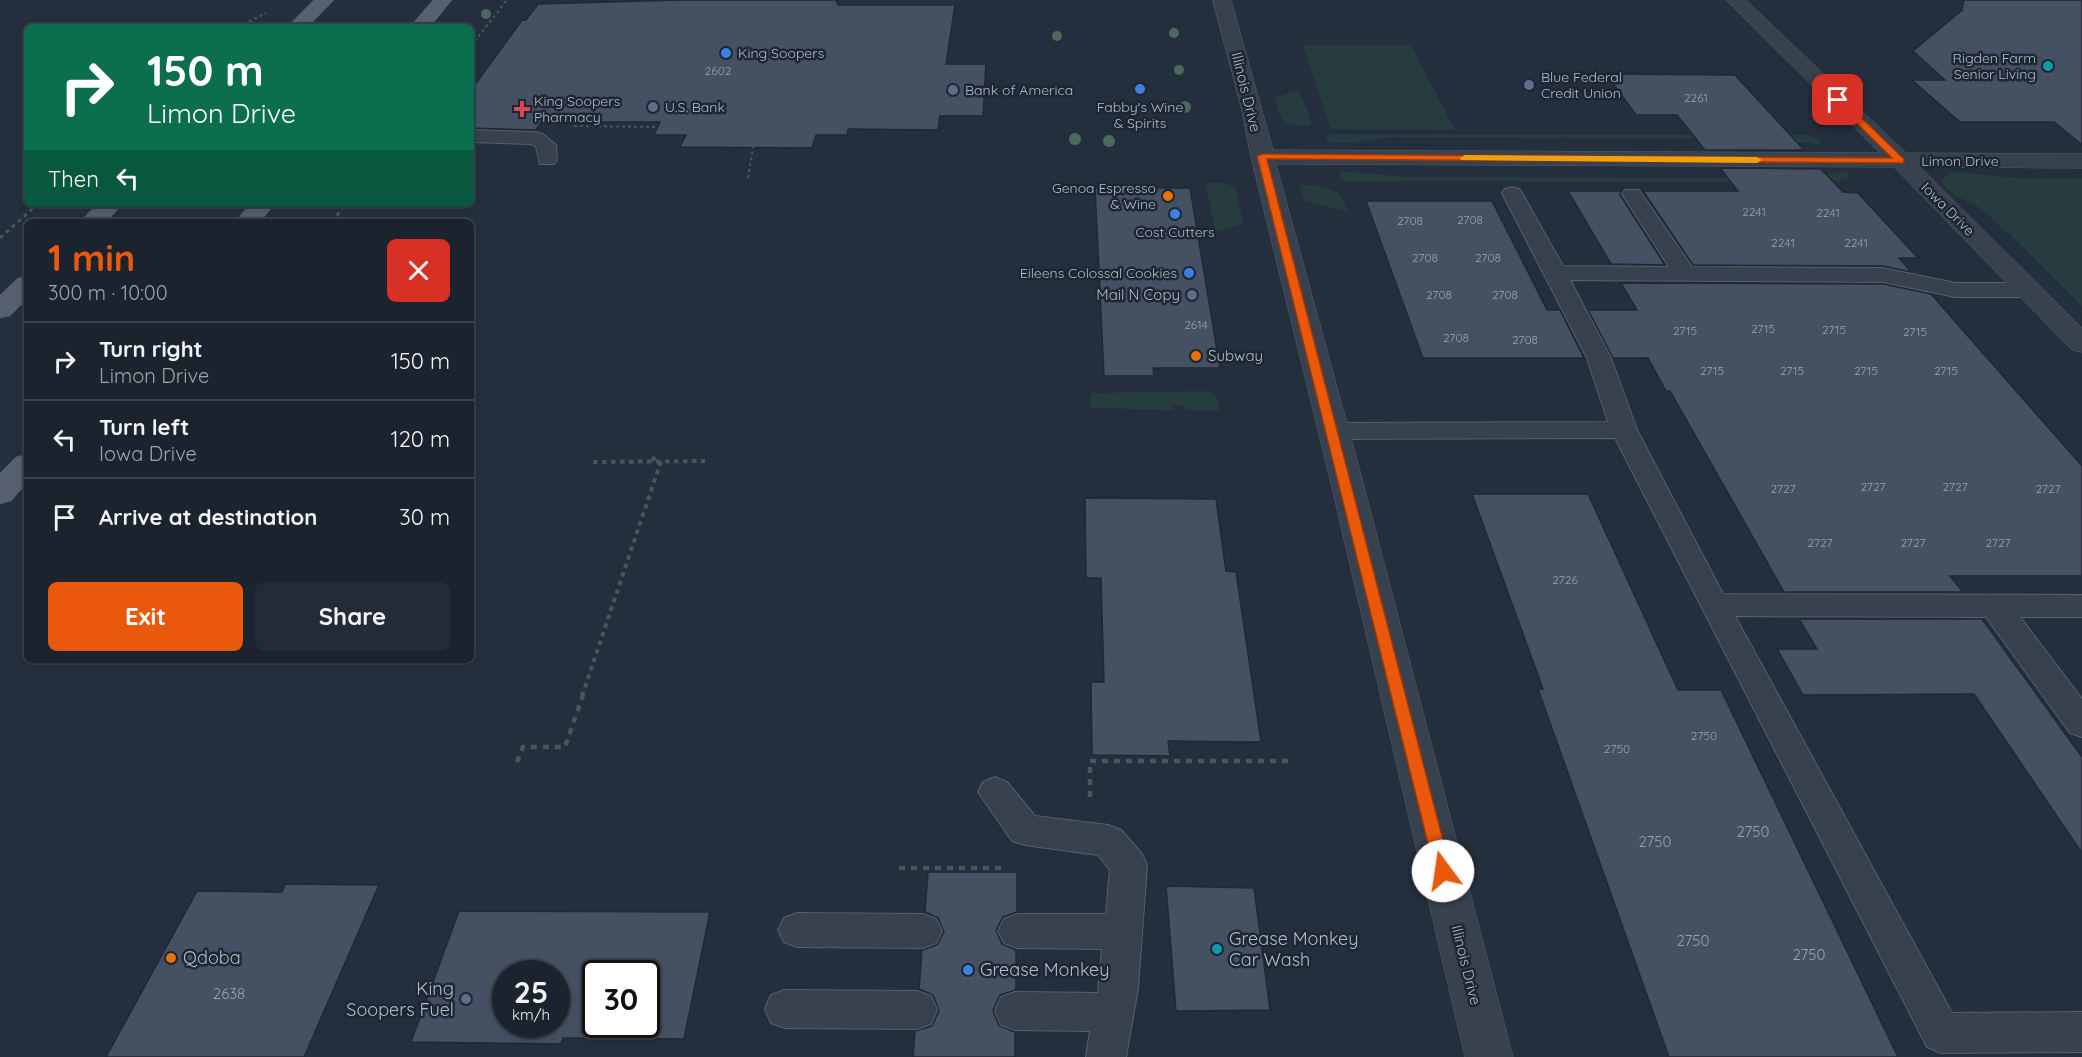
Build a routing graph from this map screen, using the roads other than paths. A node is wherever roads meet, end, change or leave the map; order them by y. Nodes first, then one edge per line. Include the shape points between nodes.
1 (325, 0) edge
2 (443, 0) edge
3 (1222, 0) edge
4 (1735, 0) edge
5 (300, 24) edge
6 (423, 24) edge
7 (474, 136) edge
8 (1262, 156) junction
9 (547, 160) dead end
10 (1900, 161) junction
11 (2082, 161) edge
12 (1512, 193) dead end
13 (1632, 194) dead end
14 (108, 207) edge
15 (260, 207) edge
16 (95, 219) edge
17 (250, 219) edge
18 (1555, 273) junction
19 (1685, 274) junction
20 (24, 287) edge
21 (2028, 290) junction
22 (0, 310) edge
23 (2082, 344) edge
24 (1624, 430) junction
25 (1333, 432) junction
26 (24, 467) edge
27 (0, 493) edge
28 (1714, 605) junction
29 (1995, 606) junction
30 (2082, 606) edge
31 (2082, 724) edge
32 (995, 792) dead end
33 (797, 930) dead end
34 (923, 931) dead end
35 (1017, 931) dead end
36 (1124, 932) junction
37 (785, 1009) dead end
38 (917, 1010) dead end
39 (1015, 1011) dead end
40 (1115, 1012) junction
41 (2082, 1032) edge
42 (1106, 1057) edge
43 (1489, 1057) edge

1 - 5 main road
2 - 6 main road
3 - 8 street, Illinois Drive
4 - 10 street, Iowa Drive
7 - 9 lane via 536,138 546,145
8 - 10 street, Limon Drive
8 - 25 street, Illinois Drive
10 - 11 street, Limon Drive
10 - 21 street, Iowa Drive
12 - 18 lane
13 - 19 lane
14 - 16 main road
15 - 17 main road
18 - 19 lane
18 - 24 lane via 1599,358
19 - 21 lane via 1883,275 1955,290
20 - 22 main road
21 - 23 street, Iowa Drive
24 - 25 lane
24 - 28 lane
25 - 43 street, Illinois Drive
26 - 27 main road
28 - 29 lane
28 - 41 lane via 1941,1033
29 - 30 lane
29 - 31 lane
32 - 36 lane via 1025,830 1108,841 1129,865
33 - 34 lane
35 - 36 lane
36 - 40 lane
37 - 38 lane
39 - 40 lane
40 - 42 lane

